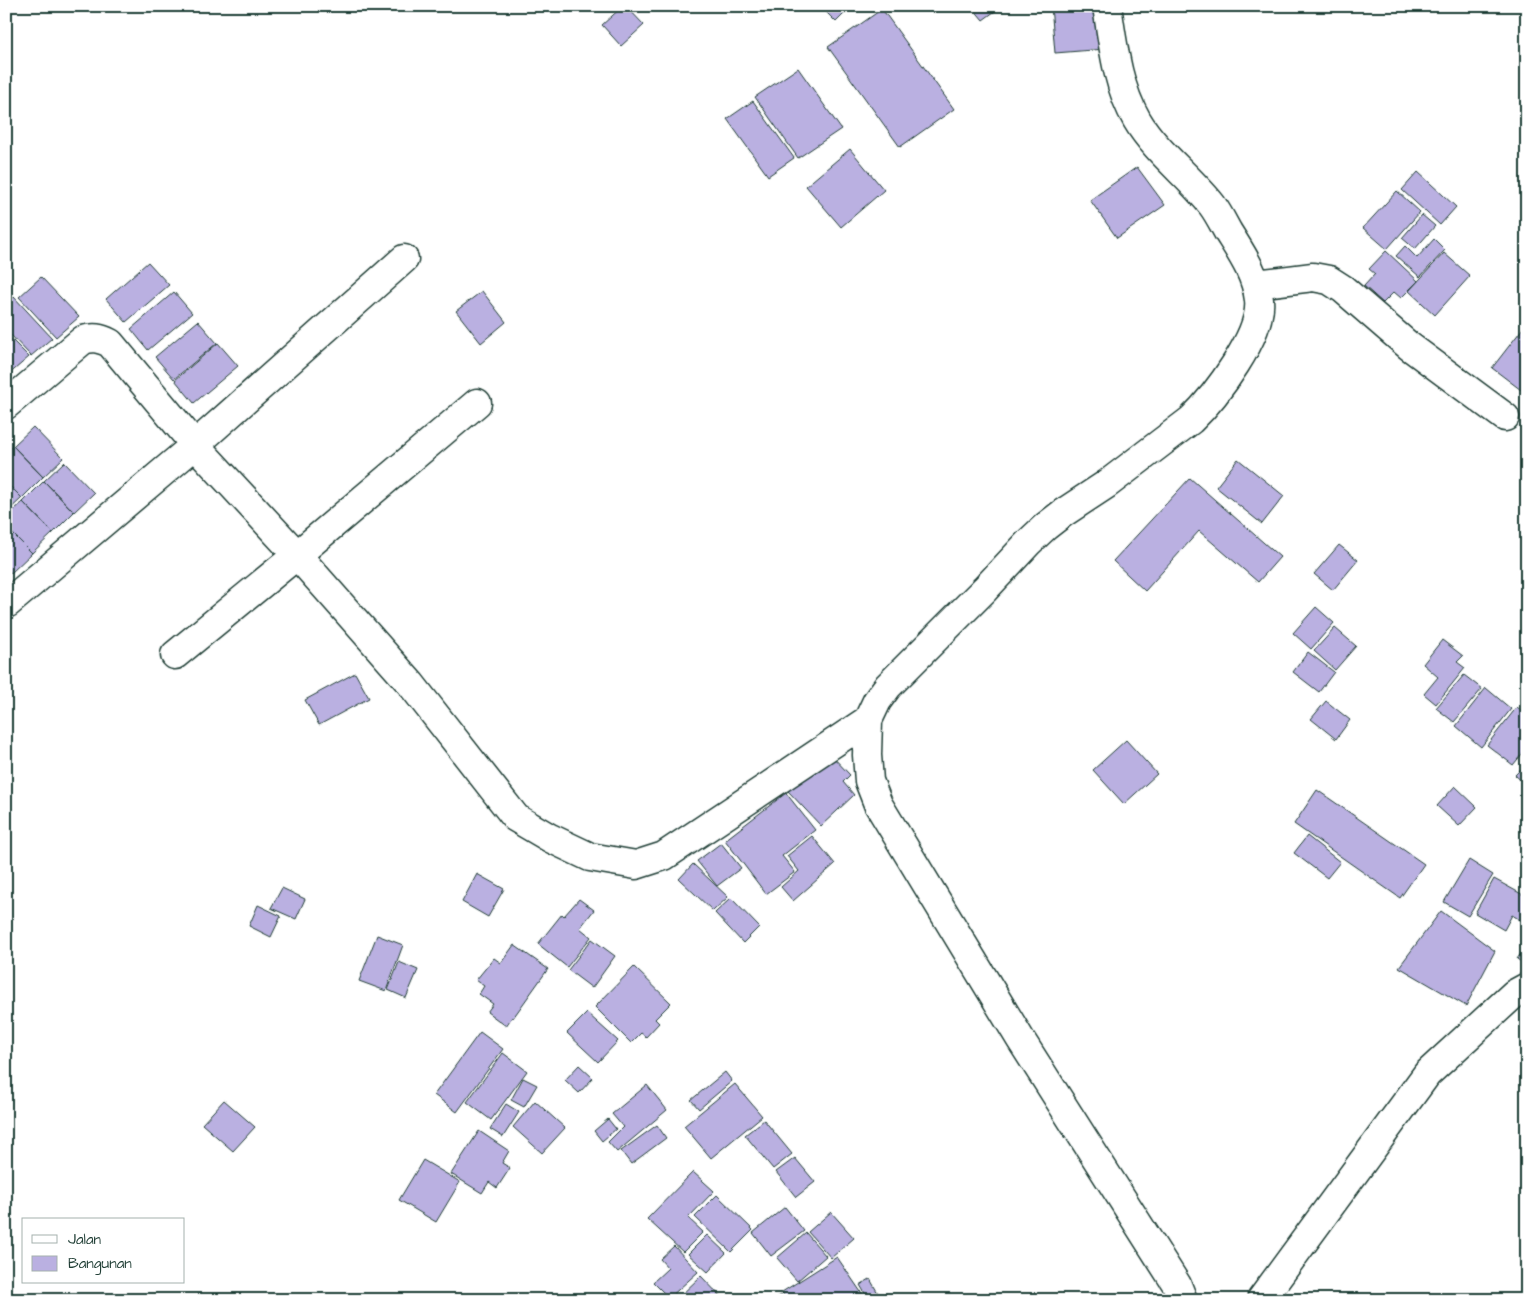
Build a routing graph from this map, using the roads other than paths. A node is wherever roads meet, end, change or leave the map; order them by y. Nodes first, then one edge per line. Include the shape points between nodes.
1 (1107, 6) edge
2 (404, 259) dead end
3 (1256, 284) junction
4 (477, 403) dead end
5 (6, 405) edge
6 (1505, 417) dead end
7 (196, 446) junction
8 (297, 555) junction
9 (8, 603) dead end
10 (175, 655) dead end
11 (868, 720) junction
12 (1527, 987) edge
13 (1183, 1300) edge
14 (1261, 1300) edge

1 - 3 street via 1118,69 1136,119 1213,206
2 - 7 street
3 - 6 street via 1313,277 1329,280 1409,346
3 - 11 street via 1257,320 1237,361 1204,408 1028,542 888,686
4 - 8 street
5 - 7 street via 83,340 102,339 110,344
7 - 8 street
7 - 9 street
8 - 10 street
8 - 11 street via 411,684 516,818 590,857 636,864 664,856
11 - 13 street via 869,781 878,804 1021,1040 1177,1285
12 - 14 street via 1514,994 1427,1074

